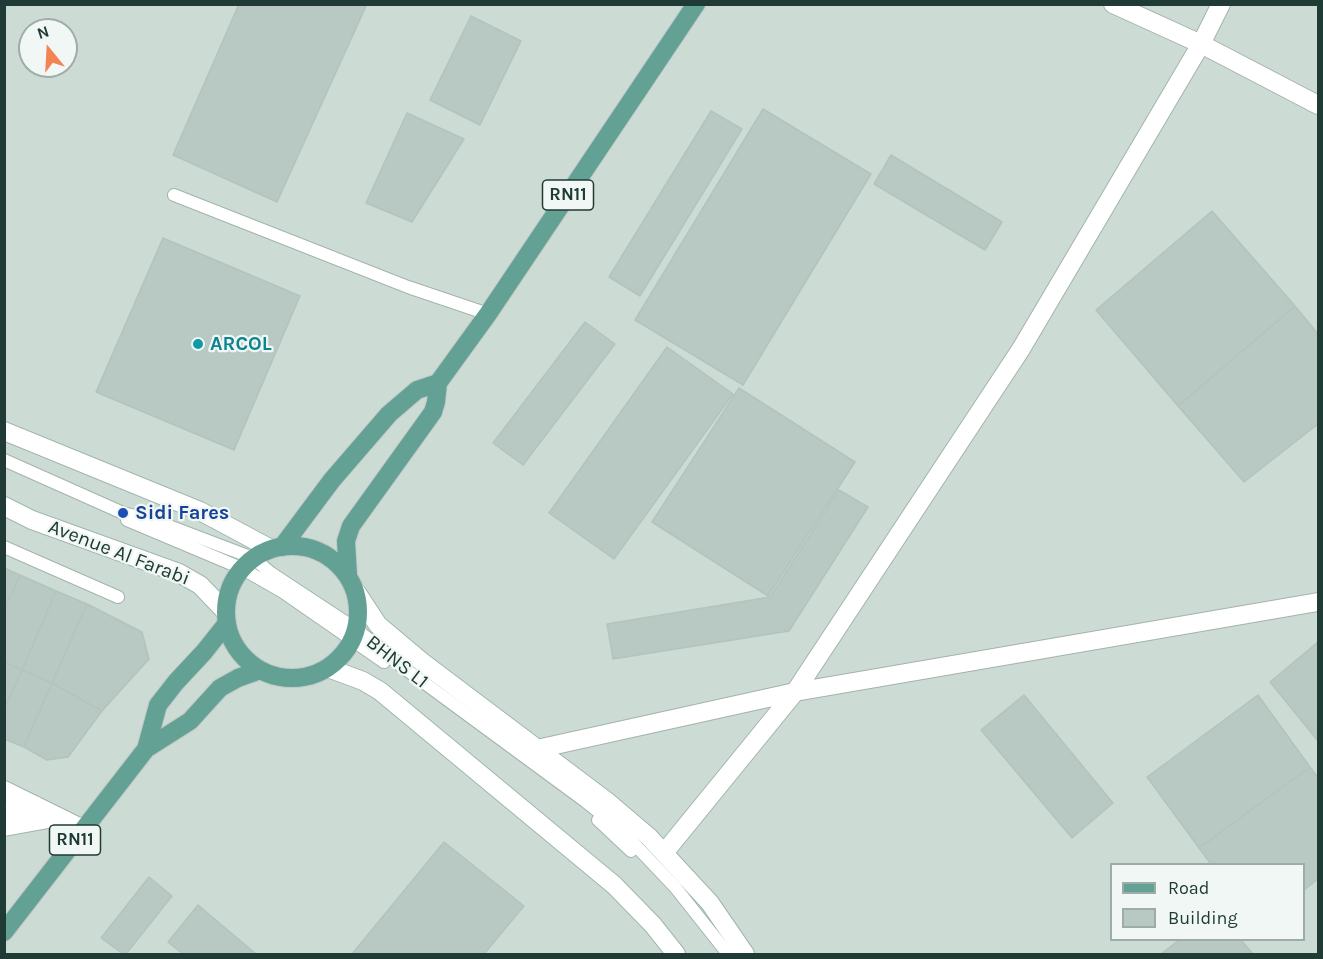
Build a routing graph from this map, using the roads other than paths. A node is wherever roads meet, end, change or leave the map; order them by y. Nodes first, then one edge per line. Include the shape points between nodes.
1 (696, 4) edge
2 (1113, 4) edge
3 (1221, 4) edge
4 (1201, 44) junction
5 (1318, 105) edge
6 (174, 195) dead end
7 (488, 314) junction
8 (438, 383) junction
9 (4, 430) edge
10 (4, 460) edge
11 (4, 468) edge
12 (4, 506) edge
13 (4, 547) edge
14 (277, 548) junction
15 (247, 563) junction
16 (348, 575) junction
17 (357, 593) junction
18 (118, 597) dead end
19 (1318, 602) edge
20 (226, 617) junction
21 (354, 635) junction
22 (328, 668) junction
23 (260, 670) junction
24 (795, 692) junction
25 (146, 749) junction
26 (537, 749) junction
27 (4, 790) edge
28 (36, 805) junction
29 (4, 811) edge
30 (59, 817) junction
31 (4, 827) edge
32 (83, 829) junction
33 (664, 853) junction
34 (4, 932) edge
35 (676, 954) edge
36 (720, 954) edge
37 (728, 954) edge
38 (745, 954) edge

1 - 7 main road, RN11
2 - 4 street
3 - 4 street
4 - 5 street
4 - 24 street via 1021,349
6 - 7 lane via 408,287
7 - 8 main road, RN11
8 - 14 main road via 417,390 388,414
8 - 16 main road, RN11 via 433,412 351,526 346,541
9 - 14 street via 200,511
10 - 15 lane, BHNS L1 via 123,513 156,521
11 - 15 lane, BHNS L1 via 96,509
12 - 20 street, Avenue Al Farabi via 32,520 179,573 200,585
13 - 18 lane
14 - 15 main road
14 - 16 main road, RN11 via 315,550
15 - 20 main road, RN11 via 230,590
15 - 21 lane, BHNS L1 via 283,592
16 - 17 main road, RN11
17 - 21 main road, RN11
17 - 26 street via 378,625
19 - 24 street
20 - 23 main road via 231,639 243,657
20 - 25 main road, RN11 via 204,652 158,705
21 - 22 main road via 346,652
21 - 36 lane, BHNS L1 via 584,808 651,870
21 - 37 lane, BHNS L1 via 618,828 675,886
22 - 23 main road via 298,678
22 - 35 street via 380,691 614,885
23 - 25 main road, RN11 via 220,688 190,721
24 - 26 street
24 - 33 street
25 - 32 main road, RN11
26 - 33 street via 609,803
27 - 28 street
28 - 29 street
28 - 30 street
30 - 31 street
30 - 32 street
32 - 34 main road, RN11
33 - 38 street via 710,903

